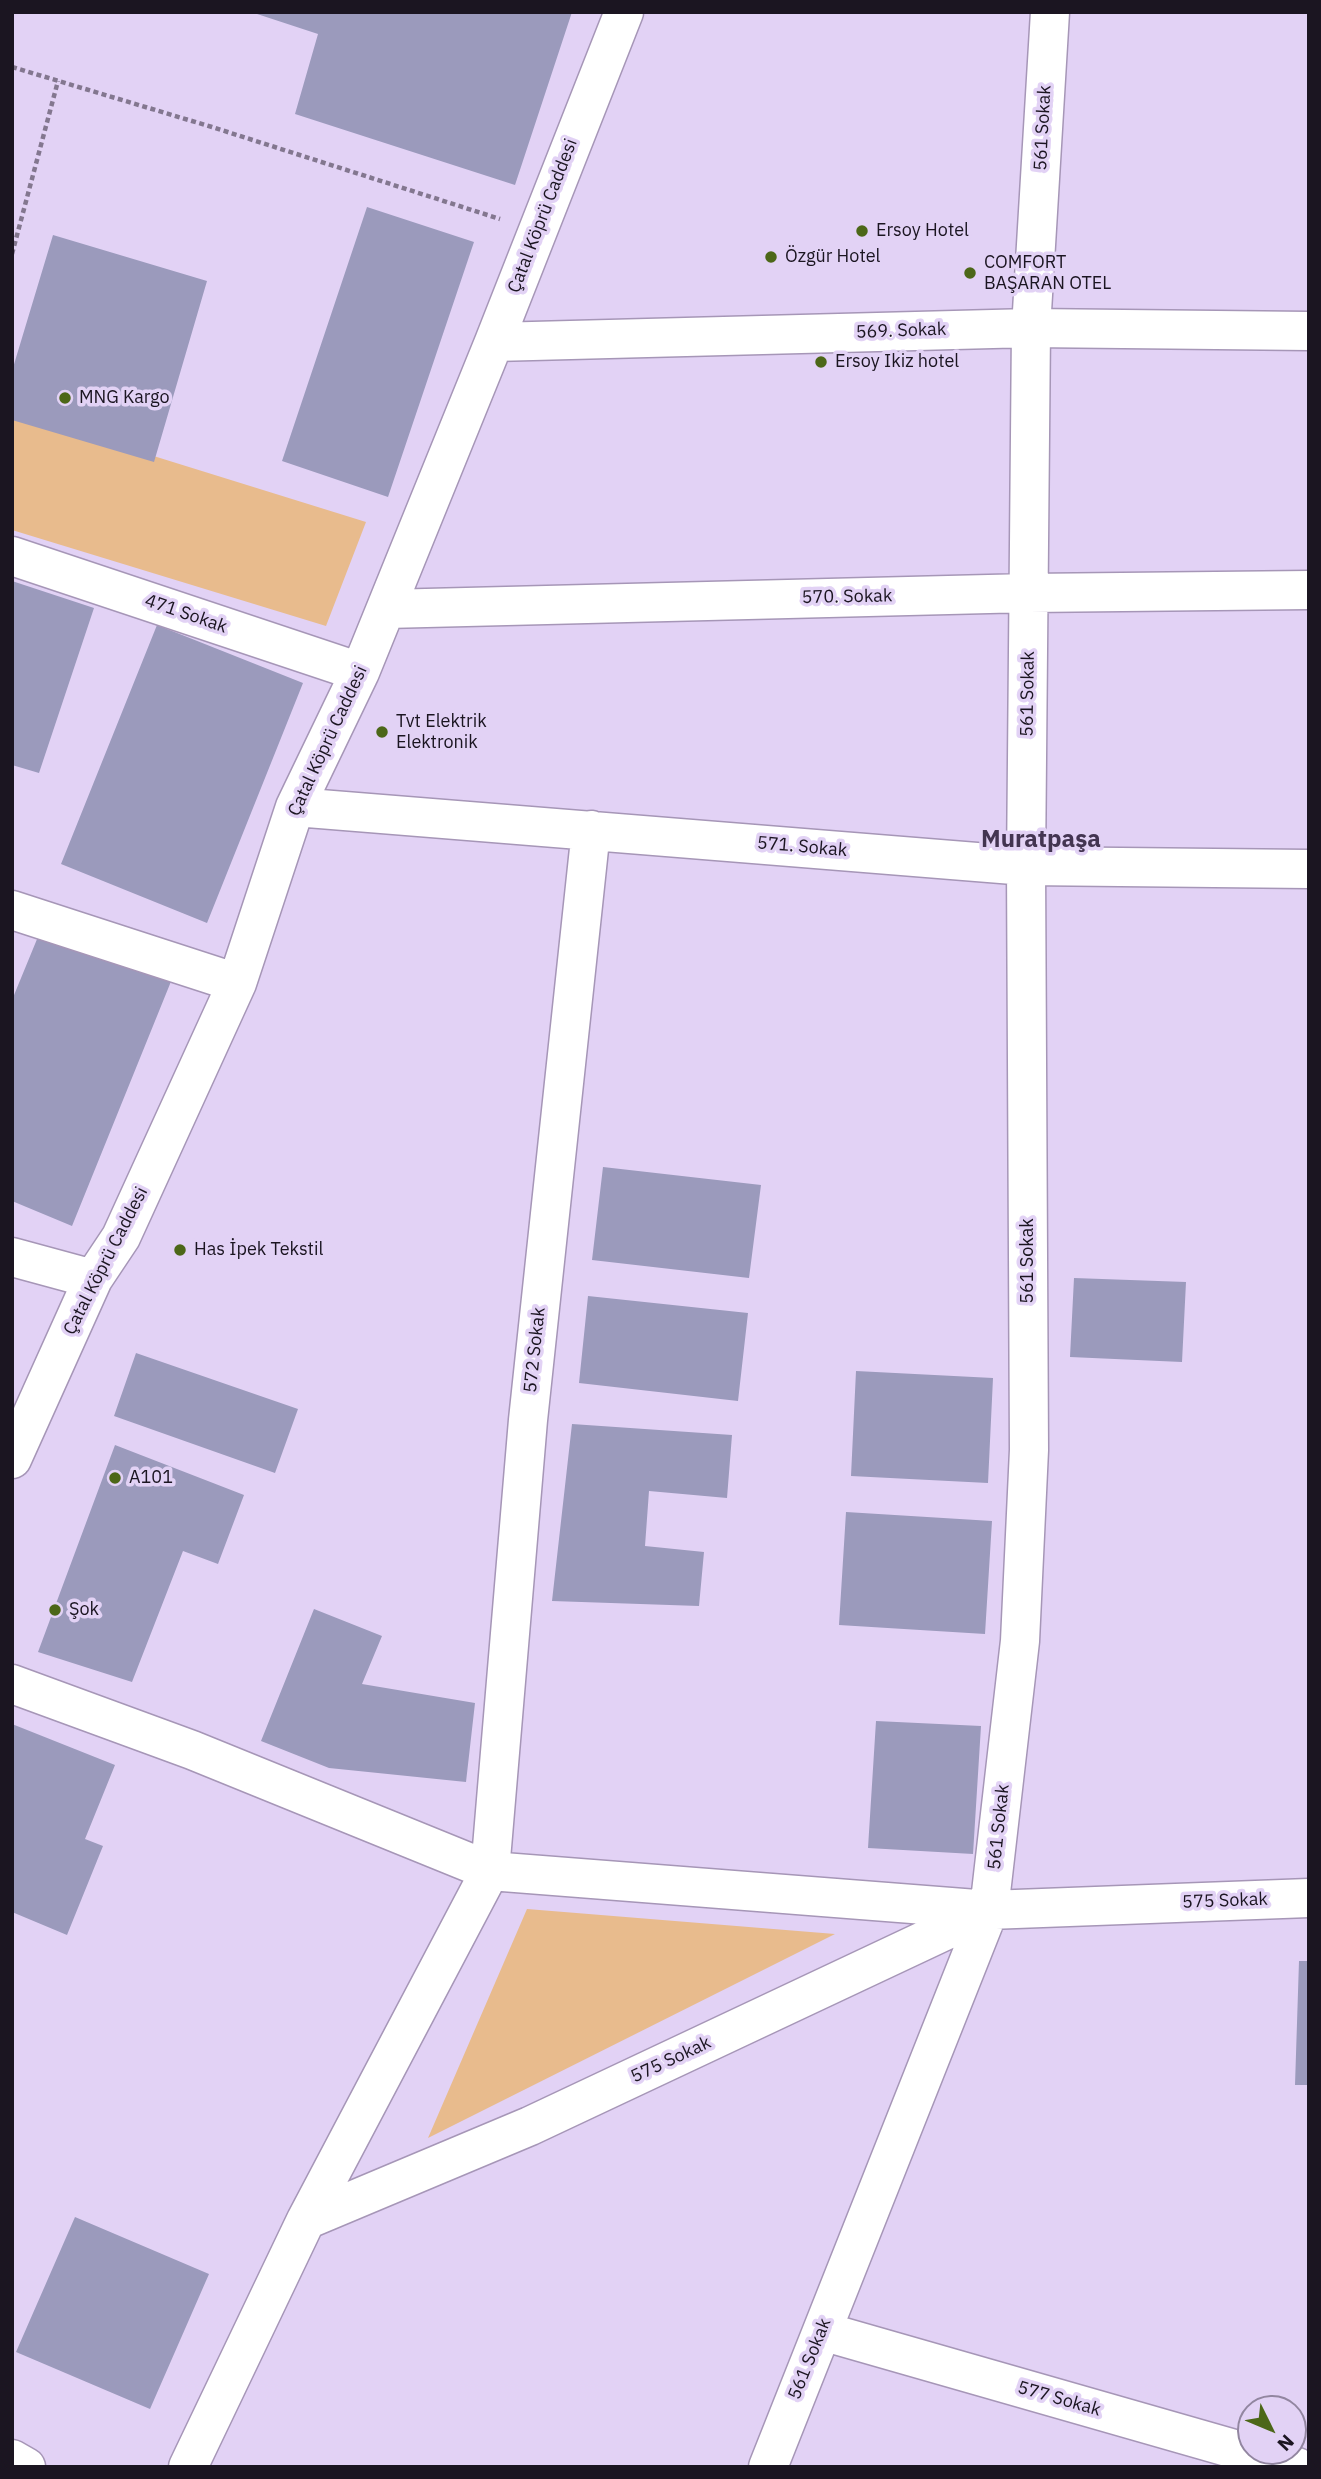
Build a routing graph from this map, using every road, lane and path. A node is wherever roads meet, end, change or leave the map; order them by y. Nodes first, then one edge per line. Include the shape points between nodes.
1 (624, 12) edge
2 (1050, 12) edge
3 (12, 67) edge
4 (58, 81) junction
5 (538, 231) junction
6 (12, 254) edge
7 (1031, 328) junction
8 (1309, 331) edge
9 (494, 342) junction
10 (12, 556) edge
11 (1309, 590) edge
12 (1029, 593) junction
13 (386, 608) junction
14 (360, 672) junction
15 (295, 807) junction
16 (592, 830) junction
17 (1026, 866) junction
18 (1309, 869) edge
19 (12, 910) edge
20 (237, 983) junction
21 (12, 1257) edge
22 (93, 1279) junction
23 (12, 1459) edge
24 (12, 1684) edge
25 (490, 1871) junction
26 (1309, 1898) edge
27 (989, 1910) junction
28 (306, 2220) junction
29 (822, 2331) junction
30 (12, 2459) edge
31 (26, 2467) edge
32 (188, 2467) edge
33 (768, 2467) edge
34 (1297, 2467) edge

1 - 5 street, Çatal Köprü Caddesi
2 - 7 street, 561 Sokak
3 - 4 path
4 - 5 path
4 - 6 path
5 - 9 street, Çatal Köprü Caddesi
7 - 8 street, 569. Sokak
7 - 9 street, 569. Sokak
7 - 12 street, 561 Sokak
9 - 13 street, Çatal Köprü Caddesi
10 - 14 street, 471 Sokak
11 - 12 street, 570. Sokak
12 - 13 street, 570. Sokak
12 - 17 street, 561 Sokak
13 - 14 street, Çatal Köprü Caddesi
14 - 15 street, Çatal Köprü Caddesi
15 - 16 street, 571. Sokak
15 - 20 street, Çatal Köprü Caddesi
16 - 17 street, 571. Sokak
16 - 25 street, 572 Sokak via 528,1420
17 - 18 street, 571. Sokak
17 - 27 street, 561 Sokak via 1029,1450 1020,1641
19 - 20 street
20 - 22 street, Çatal Köprü Caddesi via 121,1237
21 - 22 street
22 - 23 street, Çatal Köprü Caddesi
24 - 25 street
25 - 27 street
25 - 28 street
26 - 27 street, 575 Sokak
27 - 28 street, 575 Sokak via 530,2126
27 - 29 street, 561 Sokak
28 - 32 street
29 - 33 street, 561 Sokak
29 - 34 street, 577 Sokak
30 - 31 street

